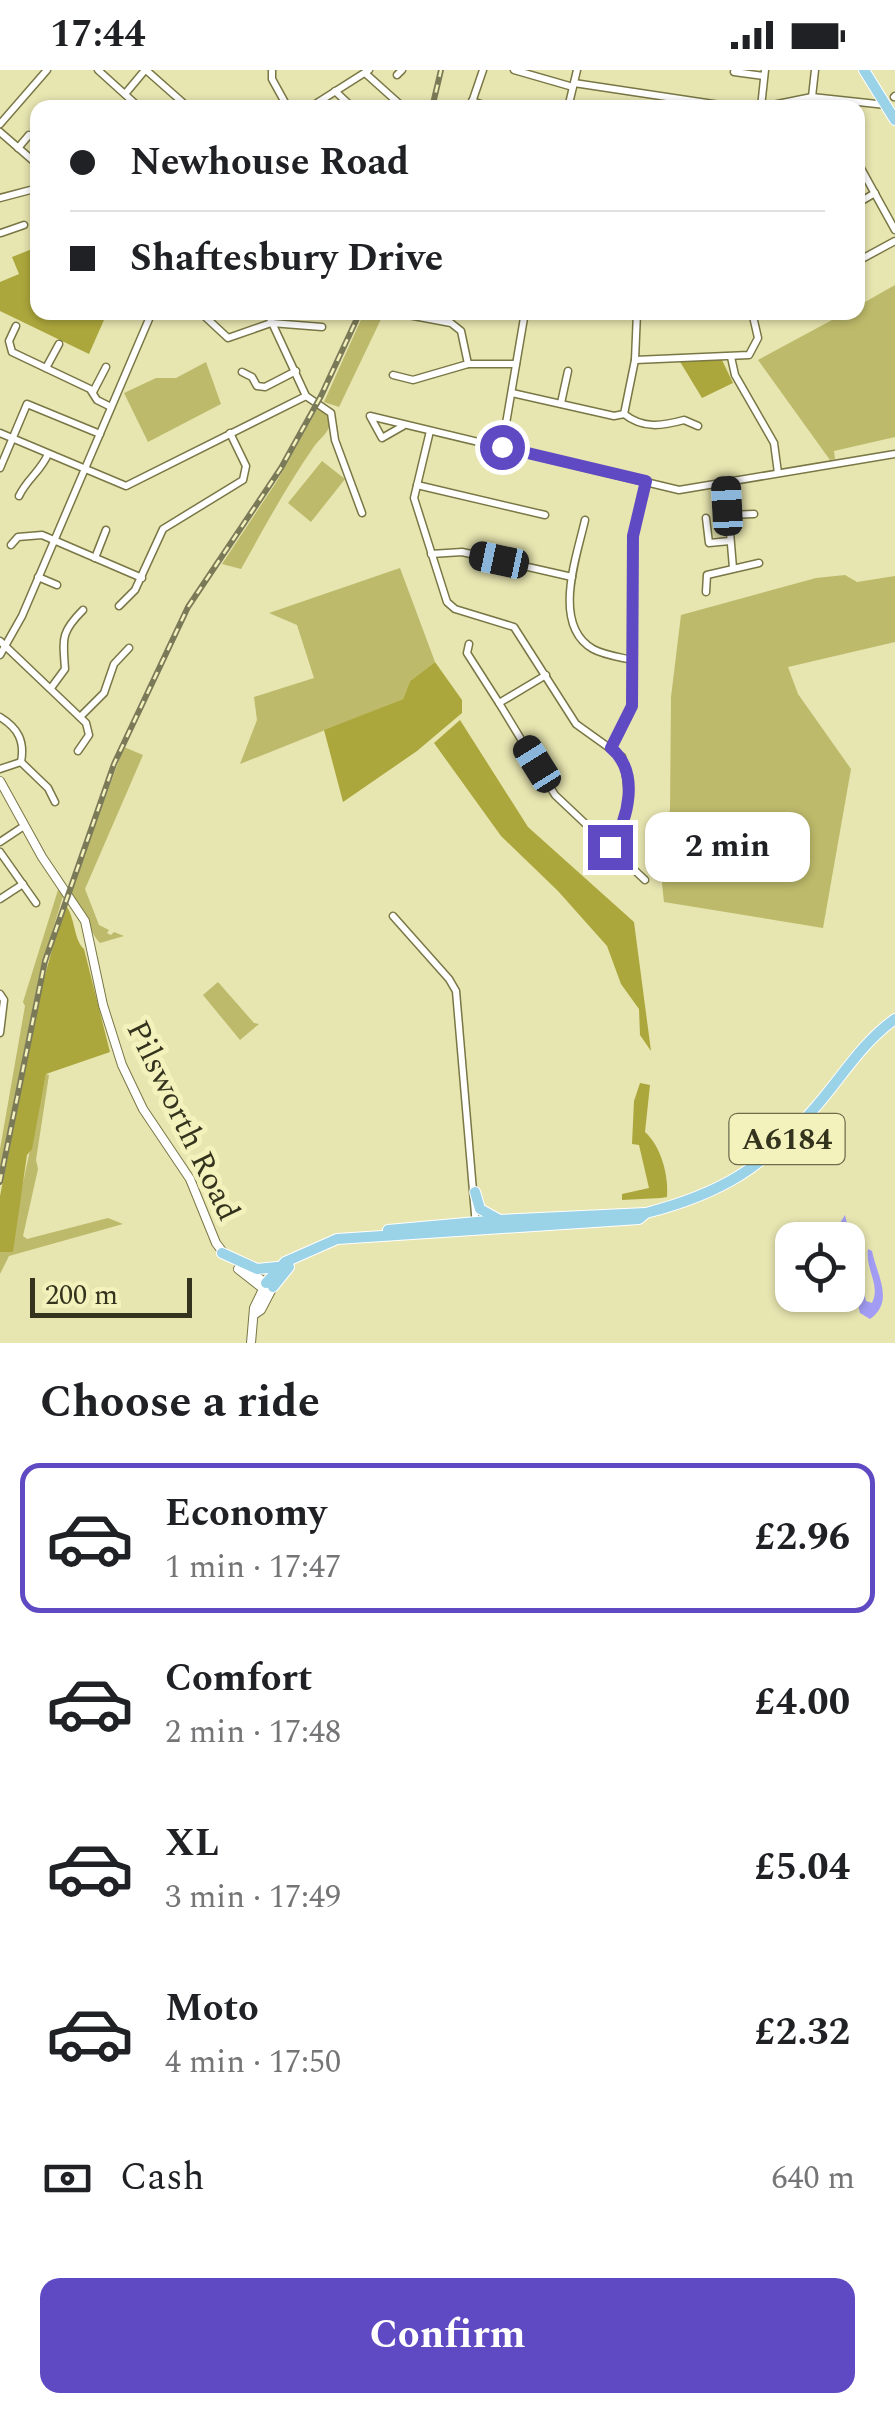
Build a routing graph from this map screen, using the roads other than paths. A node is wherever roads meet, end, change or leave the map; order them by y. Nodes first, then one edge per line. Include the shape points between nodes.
1 (47, 70) edge
2 (98, 70) edge
3 (146, 70) edge
4 (272, 70) edge
5 (483, 70) edge
6 (514, 70) edge
7 (577, 70) edge
8 (814, 70) edge
9 (864, 70) edge
10 (367, 72) edge
11 (734, 72) edge
12 (764, 73) edge
13 (573, 85) junction
14 (335, 91) junction
15 (125, 94) junction
16 (817, 98) junction
17 (892, 99) edge
18 (131, 100) edge
19 (180, 100) edge
20 (284, 100) edge
21 (322, 100) edge
22 (345, 100) edge
23 (394, 100) edge
24 (472, 100) edge
25 (570, 100) edge
26 (682, 100) edge
27 (762, 100) edge
28 (805, 100) edge
29 (895, 120) edge
30 (0, 124) edge
31 (0, 132) edge
32 (29, 135) dead end
33 (18, 148) junction
34 (30, 158) edge
35 (865, 176) edge
36 (30, 190) edge
37 (875, 194) junction
38 (0, 198) edge
39 (865, 199) edge
40 (18, 225) dead end
41 (895, 230) edge
42 (1, 235) edge
43 (895, 241) edge
44 (865, 257) edge
45 (149, 320) edge
46 (209, 320) edge
47 (270, 320) edge
48 (435, 320) edge
49 (524, 320) edge
50 (637, 320) edge
51 (754, 320) edge
52 (271, 323) junction
53 (16, 326) dead end
54 (322, 327) dead end
55 (59, 344) dead end
56 (732, 356) junction
57 (635, 360) junction
58 (468, 364) junction
59 (516, 364) junction
60 (106, 366) dead end
61 (46, 368) junction
62 (296, 371) junction
63 (568, 371) dead end
64 (242, 372) dead end
65 (393, 374) dead end
66 (92, 392) junction
67 (512, 393) junction
68 (306, 396) junction
69 (561, 403) junction
70 (111, 407) junction
71 (624, 414) junction
72 (402, 426) junction
73 (698, 426) dead end
74 (430, 432) junction
75 (0, 433) edge
76 (100, 434) junction
77 (230, 434) junction
78 (12, 438) junction
79 (502, 447) junction
80 (48, 454) junction
81 (895, 454) edge
82 (0, 468) edge
83 (84, 469) junction
84 (778, 474) junction
85 (646, 481) junction
86 (417, 484) junction
87 (726, 484) junction
88 (19, 496) dead end
89 (362, 513) dead end
90 (754, 514) dead end
91 (545, 515) dead end
92 (728, 515) junction
93 (706, 518) dead end
94 (585, 520) dead end
95 (106, 530) dead end
96 (54, 540) junction
97 (730, 541) junction
98 (10, 545) dead end
99 (431, 554) junction
100 (95, 558) junction
101 (758, 563) dead end
102 (734, 568) junction
103 (38, 576) junction
104 (572, 577) junction
105 (142, 578) junction
106 (57, 585) dead end
107 (706, 592) dead end
108 (118, 606) dead end
109 (83, 610) dead end
110 (0, 641) edge
111 (469, 644) dead end
112 (7, 647) junction
113 (128, 648) dead end
114 (0, 655) edge
115 (632, 660) junction
116 (546, 675) junction
117 (51, 688) junction
118 (500, 704) junction
119 (0, 717) edge
120 (80, 717) junction
121 (611, 748) junction
122 (78, 751) dead end
123 (21, 762) junction
124 (0, 768) edge
125 (0, 782) edge
126 (55, 802) dead end
127 (24, 826) junction
128 (0, 842) edge
129 (610, 847) junction
130 (0, 852) edge
131 (644, 880) dead end
132 (22, 884) junction
133 (0, 899) edge
134 (36, 904) dead end
135 (393, 916) dead end
136 (0, 994) edge
137 (895, 1019) edge
138 (0, 1033) edge
139 (475, 1192) junction
140 (646, 1213) junction
141 (498, 1220) junction
142 (473, 1224) junction
143 (372, 1235) junction
144 (222, 1253) junction
145 (285, 1263) junction
146 (268, 1288) junction
147 (251, 1343) edge

1 - 30 street
2 - 15 street
3 - 15 street
3 - 19 street
4 - 20 street
5 - 24 street
6 - 13 street
7 - 13 street
8 - 16 street
9 - 17 main road
10 - 14 street
10 - 23 street
11 - 12 street
12 - 27 street
13 - 25 street
13 - 26 street
14 - 21 street
14 - 22 street
15 - 18 street
16 - 17 street
16 - 28 street
17 - 29 main road
31 - 33 street
32 - 33 street
33 - 34 street
35 - 37 street
36 - 38 street
37 - 39 street
37 - 41 street
40 - 42 street
43 - 44 street
45 - 70 street
46 - 52 street via 228,338
47 - 52 street
48 - 58 street via 462,331
49 - 59 street
50 - 57 street
51 - 56 street via 754,350
52 - 54 street
52 - 62 street
53 - 61 street via 12,352
55 - 61 street
56 - 57 street
56 - 84 street via 735,375 774,444
57 - 71 street
58 - 59 street
58 - 65 street via 413,380
59 - 67 street
60 - 66 street
61 - 66 street
62 - 64 street via 265,387
62 - 68 street
63 - 69 street
66 - 70 street
67 - 69 street
67 - 79 street
68 - 77 street
68 - 89 street via 331,413 334,440
69 - 71 street
70 - 76 street
71 - 73 street via 658,426 682,416
72 - 72 street via 386,421 370,416 382,438
72 - 74 street
74 - 79 street
74 - 86 street
75 - 78 street
76 - 78 street via 27,404
76 - 83 street
77 - 83 street via 126,486
77 - 105 street via 246,466 243,480 172,520
78 - 80 street
78 - 82 street
79 - 85 street
80 - 83 street
80 - 88 street
81 - 84 street
83 - 96 street
84 - 87 street
85 - 87 street via 679,490
85 - 115 street via 633,536
86 - 91 street
86 - 99 street via 414,498
87 - 92 street
90 - 92 street
92 - 97 street
93 - 97 street via 710,543
94 - 104 street
95 - 100 street
96 - 98 street via 18,537
96 - 100 street
96 - 103 street
97 - 102 street
99 - 104 street via 462,552
99 - 116 street via 447,602 514,627
100 - 105 street
101 - 102 street
102 - 107 street via 707,575
103 - 106 street
103 - 112 street
104 - 115 street via 571,615 580,638 600,652
105 - 108 street
109 - 117 street via 64,634 65,669
110 - 112 street
111 - 118 street via 468,653
112 - 114 street
112 - 117 street
113 - 120 street via 106,690
115 - 121 street via 632,706
116 - 118 street
116 - 121 street via 576,724
117 - 120 street
118 - 129 street via 555,795
119 - 123 street via 18,733
120 - 122 street via 90,732
121 - 129 street via 628,777 627,812
123 - 124 street
123 - 126 street
125 - 127 street, Pilsworth Road
127 - 128 street
127 - 144 street, Pilsworth Road via 85,921 122,1064 190,1179
129 - 131 street
130 - 132 street
132 - 133 street
132 - 134 street
135 - 139 street via 456,992
136 - 138 street
137 - 140 main road, A6184 via 755,1168 705,1196
139 - 141 main road via 480,1209
139 - 142 street
140 - 141 main road, A6184
140 - 142 main road, A6184 via 639,1219
141 - 142 main road, A6184
142 - 143 main road, A6184
142 - 143 main road, A6184
143 - 145 main road, A6184 via 332,1240
144 - 145 main road via 257,1269
144 - 146 street, Pilsworth Road
145 - 146 main road, A6184
146 - 147 street via 254,1308

